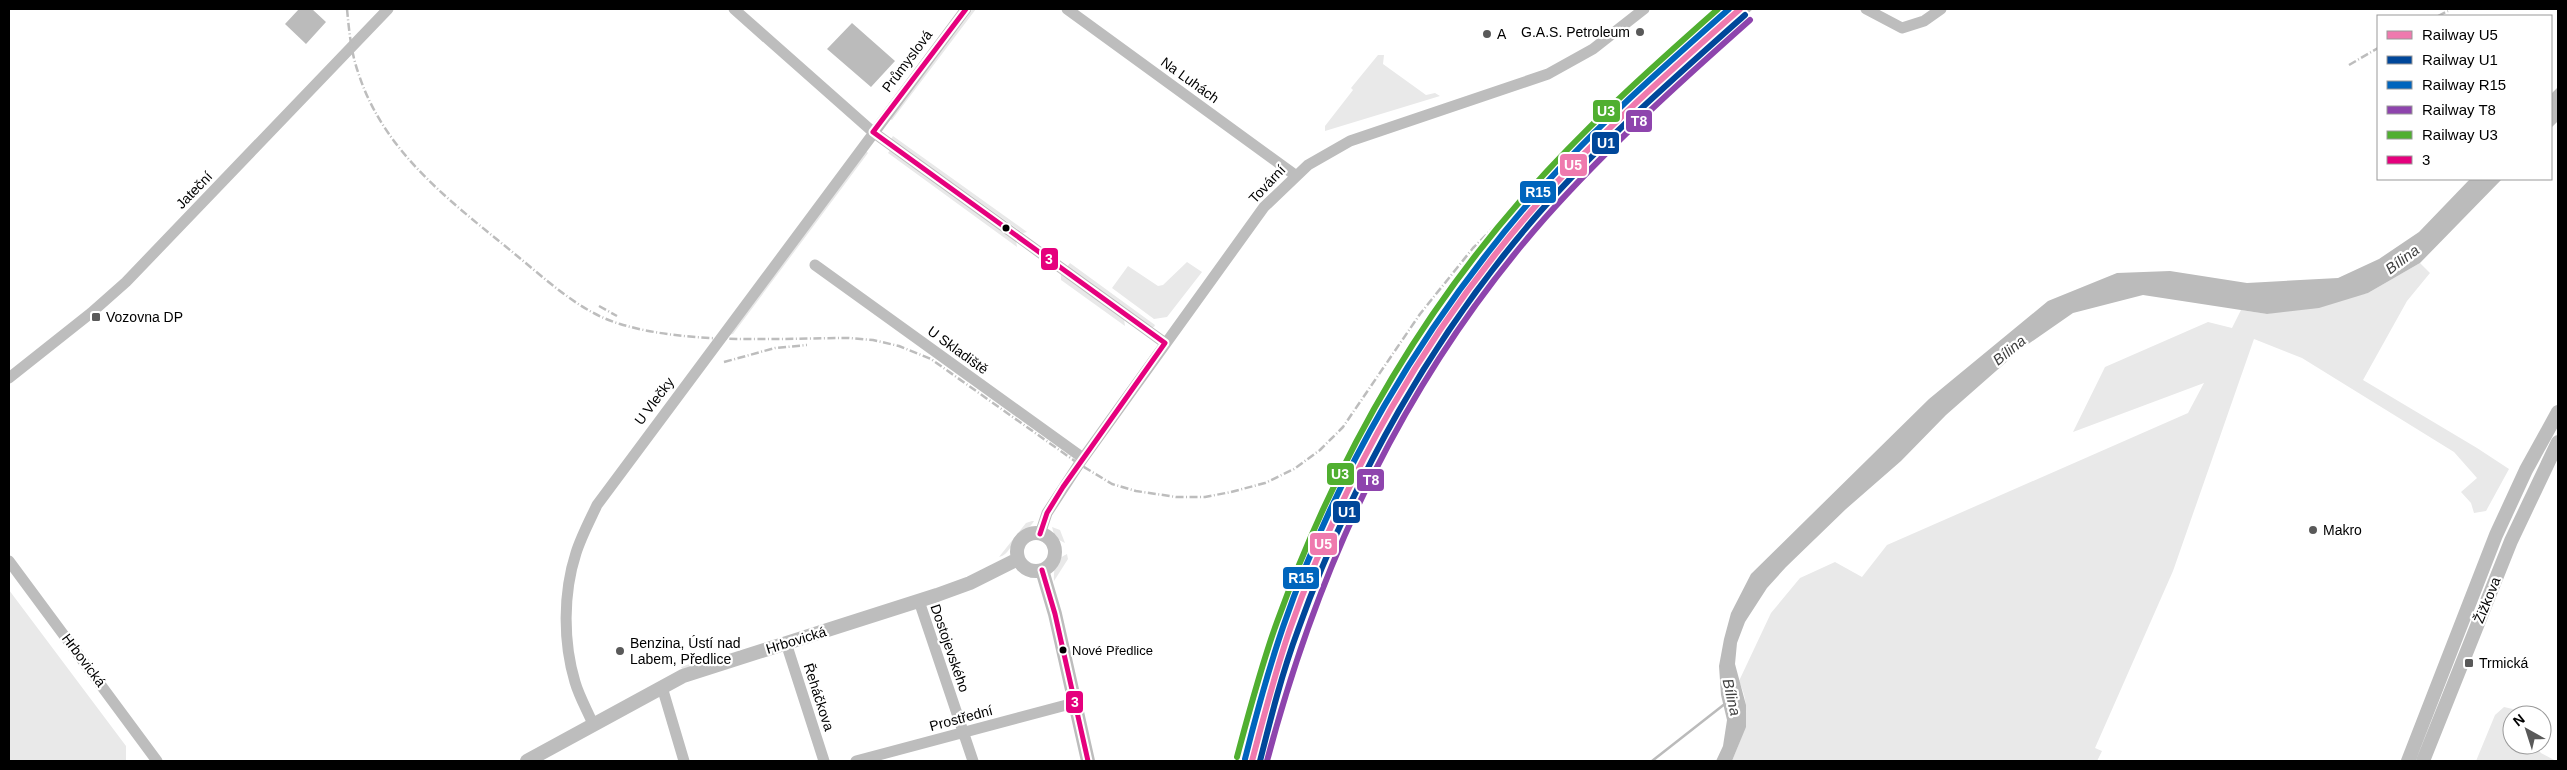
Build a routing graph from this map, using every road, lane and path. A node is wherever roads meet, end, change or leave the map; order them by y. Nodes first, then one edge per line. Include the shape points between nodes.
1 (388, 9) edge
2 (734, 9) edge
3 (966, 9) edge
4 (1067, 9) edge
5 (1644, 9) edge
6 (1866, 9) edge
7 (1941, 9) edge
8 (873, 132) junction
9 (1295, 175) junction
10 (815, 265) dead end
11 (1165, 343) junction
12 (9, 378) edge
13 (2558, 412) edge
14 (2558, 442) edge
15 (1083, 458) junction
16 (1040, 534) junction
17 (1018, 559) junction
18 (9, 561) edge
19 (1042, 570) junction
20 (919, 601) junction
21 (786, 643) junction
22 (662, 687) junction
23 (1074, 703) junction
24 (593, 724) junction
25 (963, 733) junction
26 (157, 761) edge
27 (527, 761) edge
28 (684, 761) edge
29 (824, 761) edge
30 (856, 761) edge
31 (973, 761) edge
32 (1088, 761) edge
33 (2408, 761) edge
34 (2423, 761) edge

1 - 12 street, Jateční via 126,282
2 - 8 street
3 - 8 street, Průmyslová
4 - 9 street, Na Luhách
5 - 9 street, Tovární via 1593,49 1548,74 1350,141 1324,154
6 - 7 street via 1902,28 1924,21
8 - 11 street
8 - 24 street, U Vlečky via 597,504 576,553 566,612 575,682
9 - 11 street, Tovární via 1248,228
10 - 15 street, U Skladiště
11 - 15 street, Tovární
13 - 33 main road, Žižkova via 2526,470 2476,582
14 - 34 main road, Žižkova via 2511,541
15 - 16 street, Tovární via 1047,513
16 - 17 main road via 1029,534 1020,542
16 - 19 main road via 1052,543 1055,552 1050,565
17 - 19 main road via 1029,570
17 - 20 main road, Hrbovická via 970,583
18 - 26 street, Hrbovická
19 - 23 main road
20 - 21 main road, Hrbovická
20 - 25 street, Dostojevského
21 - 22 main road, Hrbovická via 699,670
21 - 29 street, Řeháčkova
22 - 24 main road, Hrbovická
22 - 28 street
23 - 25 street, Prostřední
23 - 32 main road
24 - 27 main road, Hrbovická
25 - 30 street, Prostřední
25 - 31 street, Dostojevského

